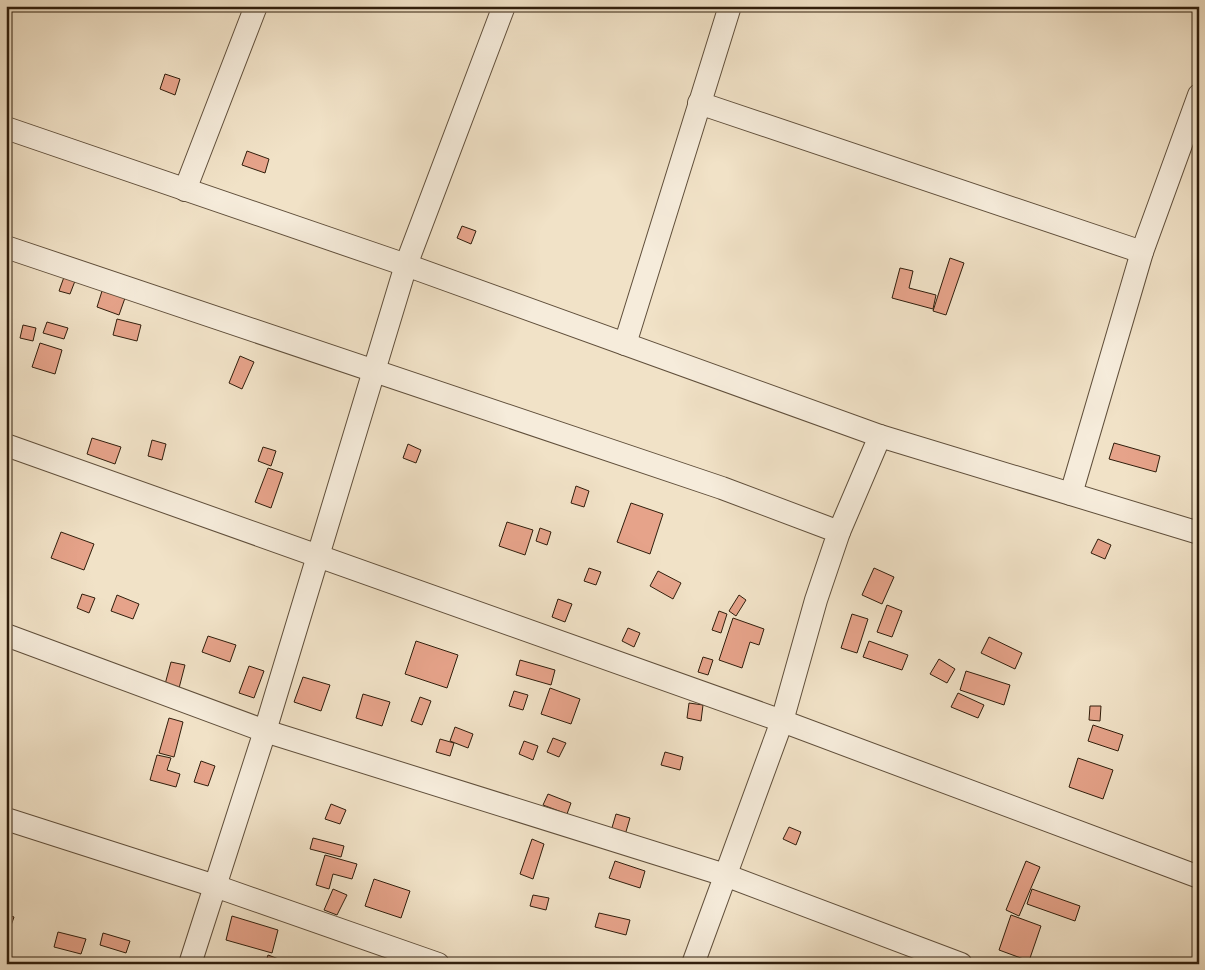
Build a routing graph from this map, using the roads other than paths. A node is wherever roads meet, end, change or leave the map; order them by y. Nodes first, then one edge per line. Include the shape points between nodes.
1 (256, 6) edge
2 (504, 6) edge
3 (730, 6) edge
4 (1199, 95) edge
5 (700, 103) junction
6 (6, 128) edge
7 (185, 190) junction
8 (6, 247) edge
9 (1142, 252) junction
10 (406, 265) junction
11 (625, 344) junction
12 (375, 372) junction
13 (880, 436) junction
14 (6, 445) edge
15 (1072, 494) junction
16 (838, 532) junction
17 (1199, 533) edge
18 (316, 555) junction
19 (6, 635) edge
20 (782, 721) junction
21 (265, 731) junction
22 (6, 819) edge
23 (725, 875) junction
24 (1199, 877) edge
25 (215, 886) junction
26 (190, 964) edge
27 (438, 964) edge
28 (693, 964) edge
29 (961, 964) edge

1 - 7 street
2 - 10 street
3 - 5 street
4 - 9 street
5 - 9 street
5 - 11 street
6 - 7 street
7 - 10 street
8 - 12 street
9 - 15 street
10 - 11 street
10 - 12 street
11 - 13 street
12 - 16 street via 722,488
12 - 18 street
13 - 15 street
13 - 16 street
14 - 18 street
15 - 17 street
16 - 20 street
18 - 20 street
18 - 21 street
19 - 21 street
20 - 23 street
20 - 24 street
21 - 23 street
21 - 25 street
22 - 25 street
23 - 28 street
23 - 29 street
25 - 26 street
25 - 27 street

